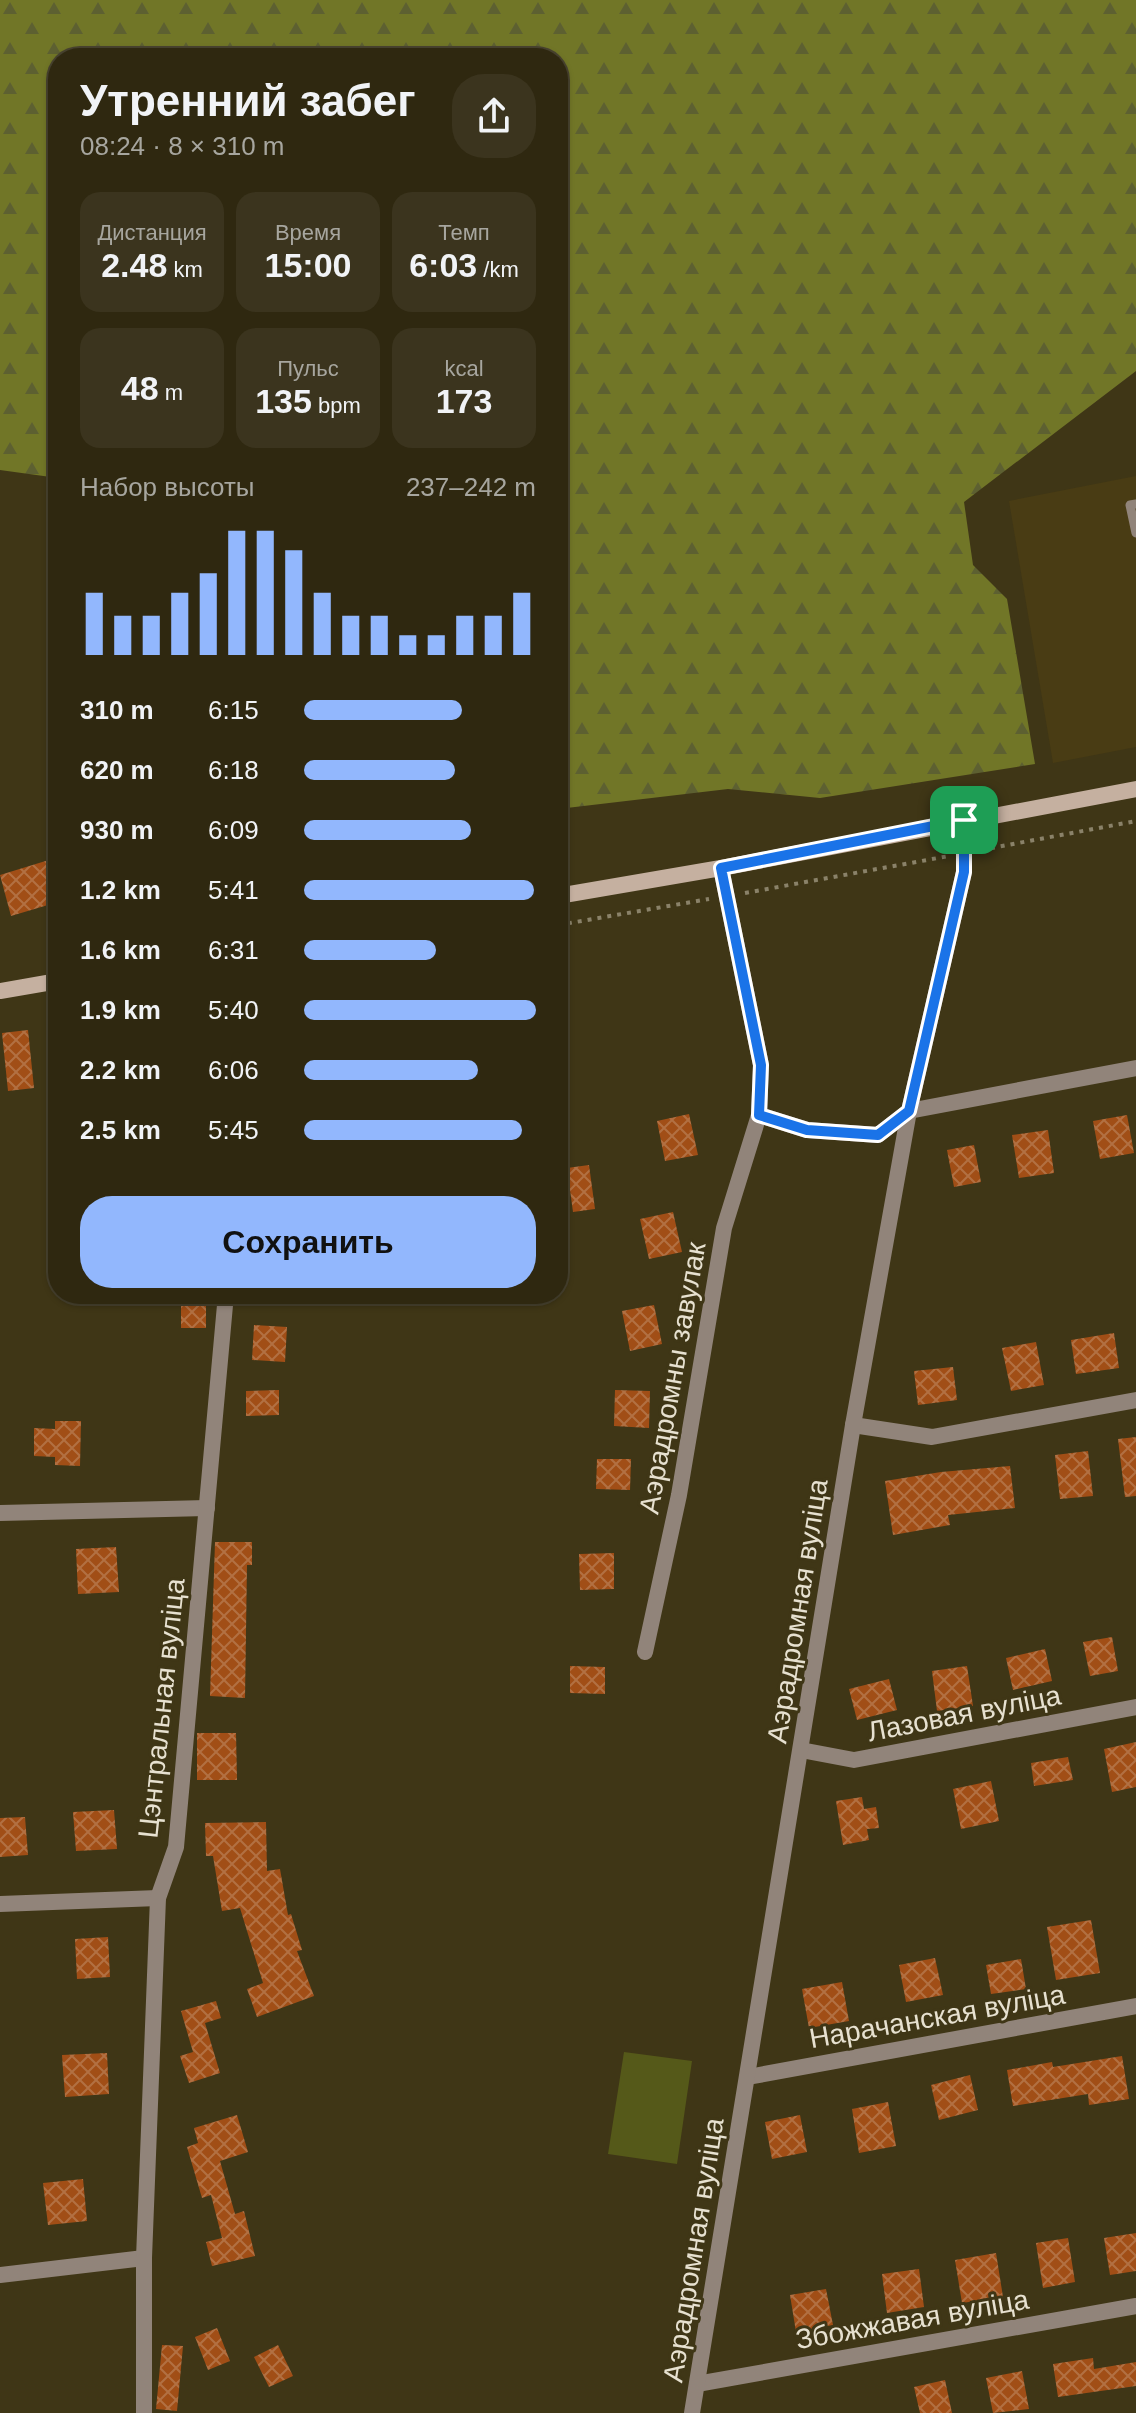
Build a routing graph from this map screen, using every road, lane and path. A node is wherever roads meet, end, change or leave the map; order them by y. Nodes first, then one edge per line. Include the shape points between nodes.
1 (1136, 504) edge
2 (1136, 533) edge
3 (1136, 789) edge
4 (964, 820) junction
5 (1136, 821) edge
6 (964, 853) junction
7 (721, 868) junction
8 (568, 894) edge
9 (727, 896) junction
10 (568, 923) edge
11 (48, 983) edge
12 (0, 991) edge
13 (1136, 1068) edge
14 (909, 1111) junction
15 (759, 1115) junction
16 (225, 1304) edge
17 (1136, 1400) edge
18 (853, 1425) junction
19 (207, 1508) junction
20 (0, 1513) edge
21 (645, 1652) dead end
22 (1136, 1707) edge
23 (801, 1750) junction
24 (158, 1898) junction
25 (0, 1904) edge
26 (1136, 2006) edge
27 (748, 2077) junction
28 (144, 2258) junction
29 (0, 2275) edge
30 (1136, 2306) edge
31 (697, 2384) junction
32 (144, 2413) edge
33 (692, 2413) edge

1 - 2 lane via 1130,505
3 - 4 main road
4 - 6 street, Аэрадромная вуліца
4 - 7 main road
5 - 6 path
6 - 9 path
6 - 14 street, Аэрадромная вуліца
7 - 8 main road
7 - 9 street, Аэрадромны завулак
9 - 10 path
9 - 15 street, Аэрадромны завулак via 761,1065
11 - 12 main road
13 - 14 street
14 - 15 street via 878,1135 807,1130
14 - 18 street, Аэрадромная вуліца
15 - 21 street, Аэрадромны завулак via 724,1228 679,1495
16 - 19 street, Цэнтральная вуліца
17 - 18 street via 932,1437
18 - 23 street, Аэрадромная вуліца
19 - 20 street
19 - 24 street, Цэнтральная вуліца via 176,1847
22 - 23 street, Лазовая вуліца via 854,1760
23 - 27 street, Аэрадромная вуліца
24 - 25 street
24 - 28 street, Цэнтральная вуліца
26 - 27 street, Нарачанская вуліца
27 - 31 street, Аэрадромная вуліца
28 - 29 street
28 - 32 street, Цэнтральная вуліца
30 - 31 street, Збожжавая вуліца
31 - 33 street, Аэрадромная вуліца

